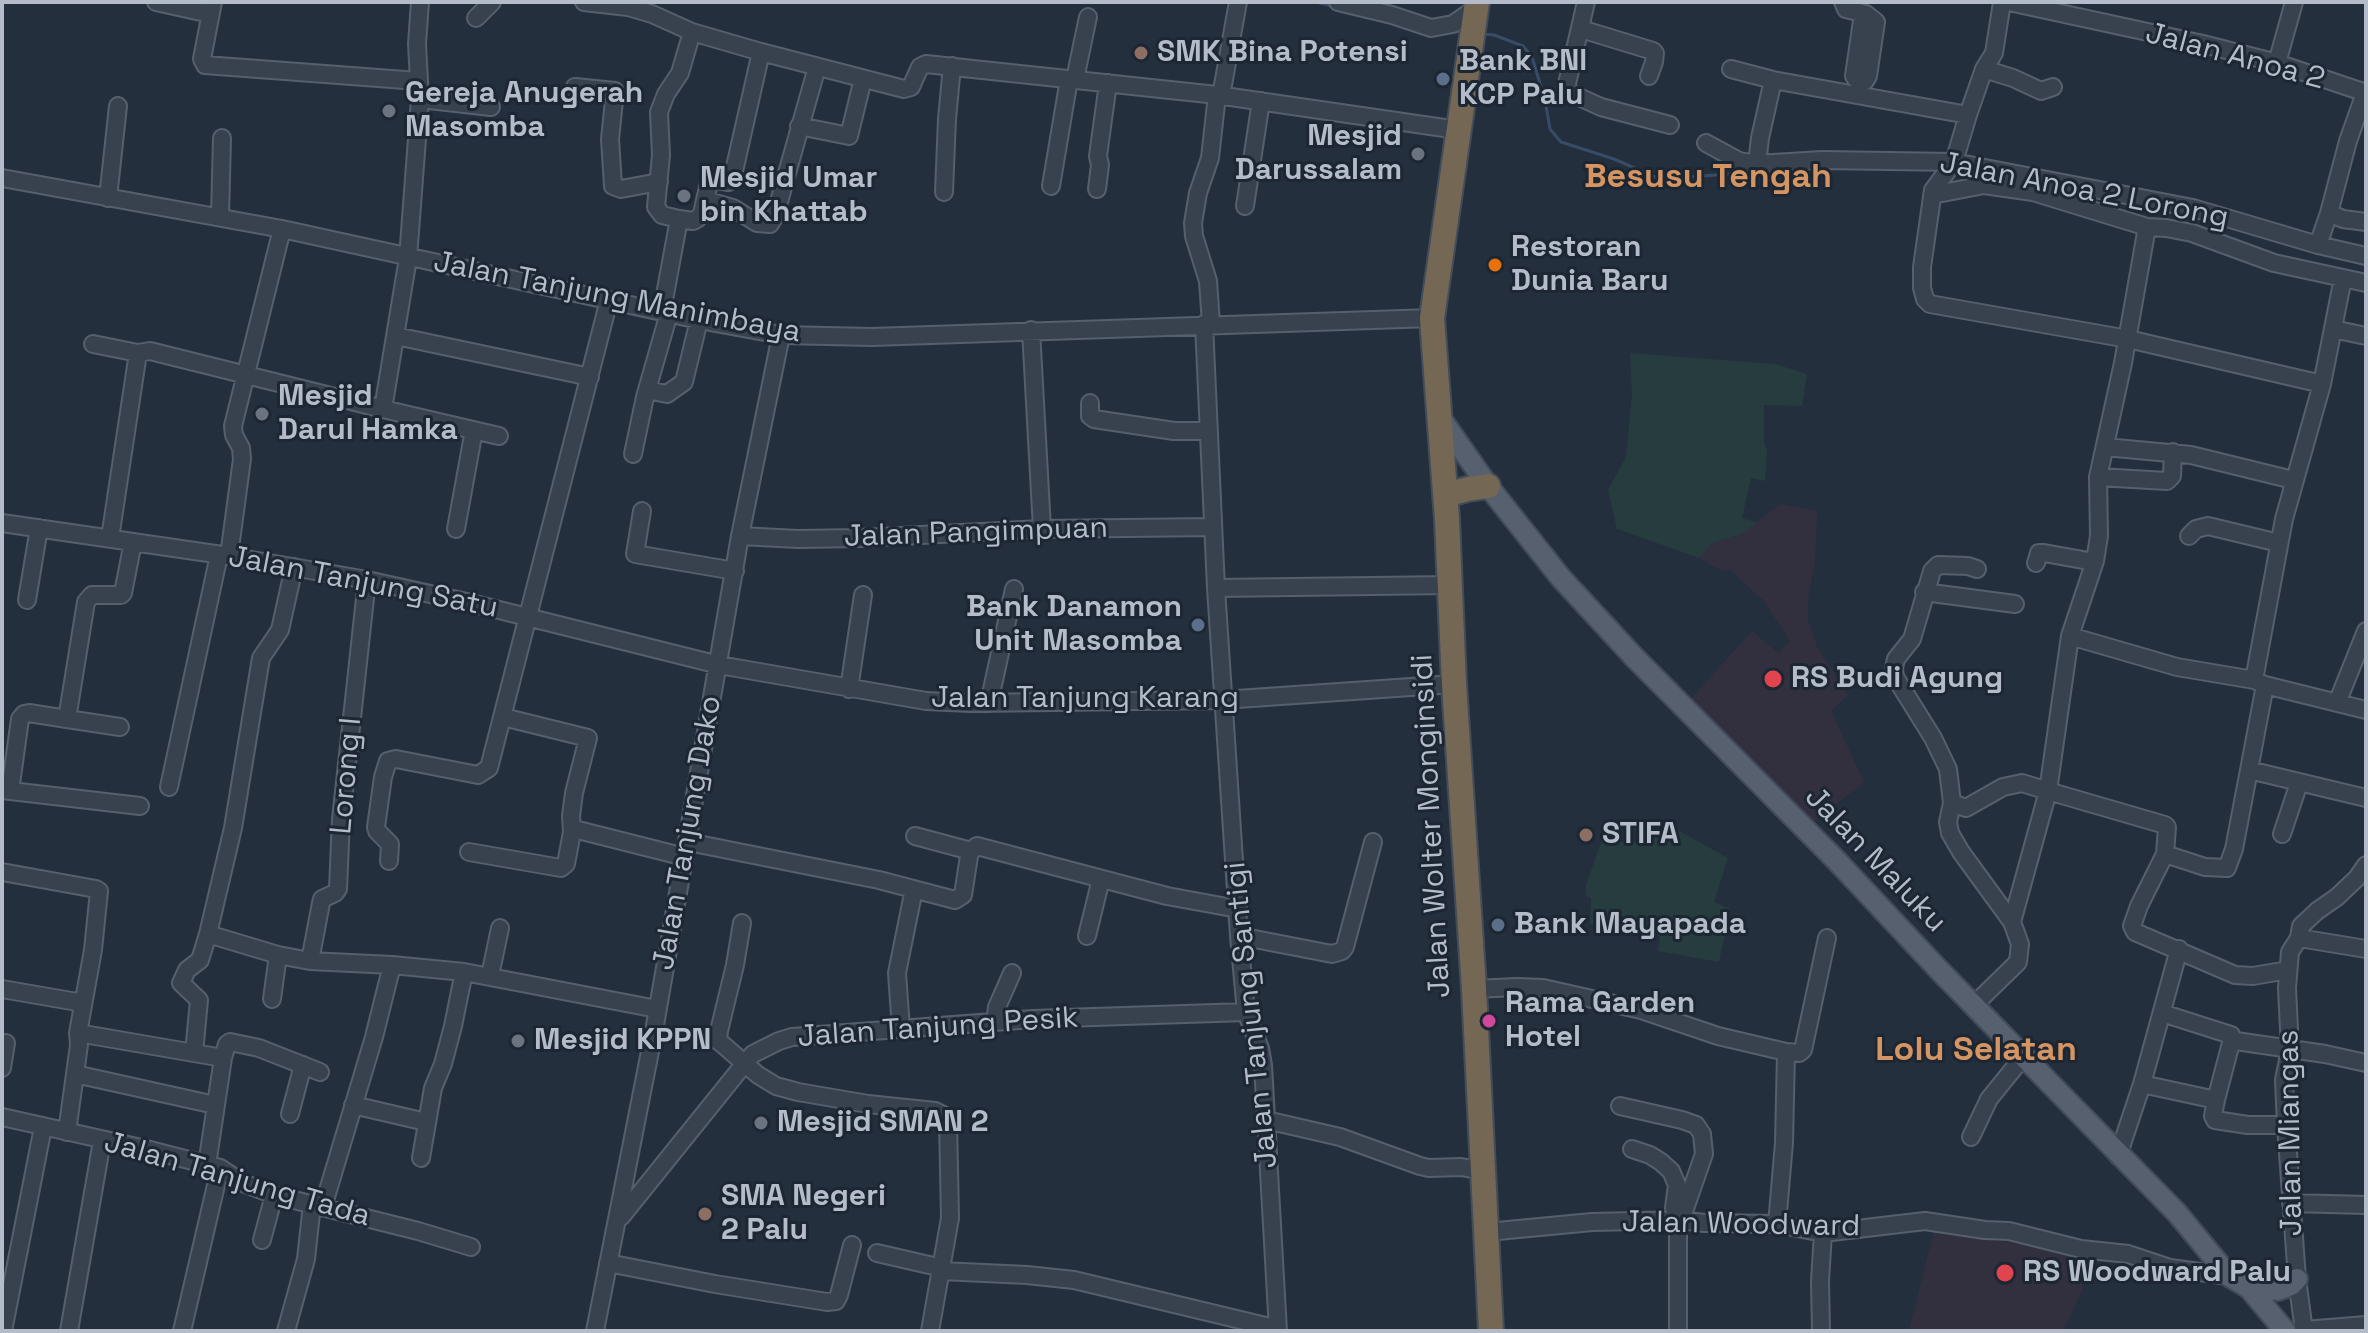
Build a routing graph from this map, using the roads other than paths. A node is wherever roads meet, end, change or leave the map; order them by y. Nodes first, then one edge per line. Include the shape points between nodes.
1 (156, 2) edge
2 (420, 2) edge
3 (492, 2) edge
4 (584, 2) edge
5 (1238, 2) edge
6 (1338, 2) edge
7 (1586, 2) edge
8 (1843, 2) edge
9 (2002, 2) edge
10 (2009, 2) edge
11 (2294, 2) edge
12 (212, 8) edge
13 (1476, 9) edge
14 (1863, 14) dead end
15 (1088, 17) dead end
16 (476, 18) dead end
17 (1581, 29) junction
18 (692, 32) junction
19 (761, 52) junction
20 (2277, 63) junction
21 (952, 66) junction
22 (817, 67) junction
23 (1731, 69) dead end
24 (1984, 69) junction
25 (1649, 76) dead end
26 (863, 79) junction
27 (1072, 79) junction
28 (1773, 80) junction
29 (418, 81) junction
30 (1108, 83) junction
31 (2053, 87) dead end
32 (2366, 93) edge
33 (1219, 95) junction
34 (572, 96) dead end
35 (420, 99) junction
36 (1261, 101) junction
37 (118, 106) dead end
38 (491, 107) dead end
39 (1968, 115) junction
40 (1670, 125) dead end
41 (799, 126) junction
42 (1458, 130) junction
43 (222, 138) dead end
44 (1706, 143) dead end
45 (1954, 162) junction
46 (1757, 164) junction
47 (2, 178) edge
48 (659, 182) junction
49 (1051, 186) dead end
50 (1097, 189) dead end
51 (944, 192) dead end
52 (1933, 192) junction
53 (108, 198) junction
54 (705, 200) junction
55 (1245, 206) dead end
56 (2329, 213) junction
57 (220, 217) junction
58 (679, 219) junction
59 (2366, 222) edge
60 (2147, 227) junction
61 (282, 229) junction
62 (2318, 245) junction
63 (2366, 256) edge
64 (408, 258) junction
65 (2343, 278) junction
66 (2366, 283) edge
67 (609, 300) junction
68 (666, 312) junction
69 (1432, 318) junction
70 (699, 320) junction
71 (1208, 324) junction
72 (2333, 329) junction
73 (1031, 330) junction
74 (781, 335) junction
75 (396, 336) junction
76 (2366, 336) edge
77 (2128, 339) junction
78 (93, 344) dead end
79 (138, 353) junction
80 (246, 374) junction
81 (590, 377) junction
82 (2322, 384) junction
83 (647, 390) junction
84 (1090, 403) dead end
85 (383, 409) junction
86 (1439, 416) junction
87 (474, 430) junction
88 (1209, 431) junction
89 (499, 436) dead end
90 (2105, 447) junction
91 (2173, 452) junction
92 (633, 454) dead end
93 (2098, 477) junction
94 (2293, 480) junction
95 (1488, 486) junction
96 (1445, 495) junction
97 (642, 511) dead end
98 (2, 523) edge
99 (1212, 527) junction
100 (39, 528) junction
101 (456, 529) dead end
102 (1042, 529) junction
103 (740, 536) junction
104 (2189, 536) dead end
105 (110, 538) junction
106 (133, 542) junction
107 (2279, 543) junction
108 (224, 556) junction
109 (2094, 562) junction
110 (2036, 563) dead end
111 (294, 567) junction
112 (1977, 569) dead end
113 (735, 571) junction
114 (367, 580) junction
115 (1450, 585) junction
116 (1216, 588) junction
117 (1014, 589) dead end
118 (1924, 592) junction
119 (863, 595) dead end
120 (27, 600) dead end
121 (2015, 604) dead end
122 (527, 616) junction
123 (2366, 631) edge
124 (2070, 636) junction
125 (719, 665) junction
126 (2260, 682) junction
127 (1454, 684) junction
128 (849, 689) junction
129 (1223, 700) junction
130 (989, 703) junction
131 (2337, 703) junction
132 (2366, 710) edge
133 (503, 717) junction
134 (67, 719) junction
135 (120, 727) dead end
136 (2249, 770) junction
137 (2299, 783) junction
138 (169, 787) dead end
139 (6, 791) edge
140 (2048, 791) junction
141 (2366, 798) edge
142 (1959, 805) junction
143 (140, 806) dead end
144 (572, 832) junction
145 (2282, 834) dead end
146 (915, 836) dead end
147 (1373, 842) dead end
148 (686, 849) junction
149 (971, 851) junction
150 (469, 852) dead end
151 (2165, 854) junction
152 (389, 861) dead end
153 (2366, 865) edge
154 (2, 872) edge
155 (1101, 879) junction
156 (914, 889) junction
157 (1238, 909) junction
158 (2012, 922) junction
159 (742, 923) dead end
160 (500, 928) dead end
161 (208, 934) junction
162 (1087, 936) dead end
163 (1239, 936) junction
164 (1827, 938) dead end
165 (2299, 938) junction
166 (2179, 949) junction
167 (2366, 949) edge
168 (278, 955) junction
169 (310, 961) junction
170 (392, 965) junction
171 (2288, 970) junction
172 (464, 972) junction
173 (1012, 973) dead end
174 (490, 976) junction
175 (1474, 989) junction
176 (2, 990) edge
177 (272, 999) dead end
178 (83, 1003) junction
179 (1974, 1005) junction
180 (657, 1009) junction
181 (1246, 1012) junction
182 (2162, 1013) junction
183 (995, 1022) junction
184 (901, 1029) junction
185 (78, 1033) junction
186 (2232, 1039) junction
187 (6, 1043) dead end
188 (2290, 1050) junction
189 (1786, 1052) junction
190 (194, 1053) junction
191 (2023, 1057) junction
192 (223, 1058) junction
193 (745, 1063) junction
194 (2366, 1063) edge
195 (303, 1065) junction
196 (2, 1068) edge
197 (320, 1072) dead end
198 (75, 1074) junction
199 (2142, 1084) junction
200 (2216, 1100) junction
201 (215, 1105) junction
202 (353, 1105) junction
203 (1620, 1106) dead end
204 (290, 1114) dead end
205 (2, 1117) edge
206 (1266, 1120) junction
207 (426, 1122) junction
208 (2286, 1125) junction
209 (43, 1127) junction
210 (67, 1132) junction
211 (1971, 1137) dead end
212 (102, 1141) junction
213 (1632, 1149) dead end
214 (2118, 1156) junction
215 (421, 1158) dead end
216 (213, 1166) junction
217 (1483, 1171) junction
218 (274, 1195) junction
219 (2291, 1203) junction
220 (317, 1205) junction
221 (2366, 1205) edge
222 (1680, 1220) junction
223 (617, 1222) junction
224 (1777, 1224) junction
225 (1487, 1232) junction
226 (1823, 1233) junction
227 (262, 1240) dead end
228 (852, 1245) dead end
229 (471, 1247) dead end
230 (877, 1253) dead end
231 (608, 1263) junction
232 (942, 1270) junction
233 (2229, 1276) junction
234 (2297, 1279) junction
235 (6, 1284) edge
236 (2249, 1288) junction
237 (2366, 1325) edge
238 (1278, 1330) edge
239 (3, 1331) edge
240 (69, 1331) edge
241 (182, 1331) edge
242 (286, 1331) edge
243 (595, 1331) edge
244 (930, 1331) edge
245 (1491, 1331) edge
246 (1678, 1331) edge
247 (1821, 1331) edge
248 (2285, 1331) edge
249 (2304, 1331) edge

1 - 12 street
2 - 29 street
3 - 16 street
4 - 18 street via 640,10
5 - 33 street
6 - 13 street via 1431,28 1453,24
7 - 17 street
8 - 14 street via 1849,11
9 - 24 street via 1994,53
10 - 20 street, Jalan Anoa 2
11 - 20 street
12 - 29 street via 205,65
13 - 42 highway, Jalan Wolter Monginsidi
15 - 27 street
17 - 25 street via 1653,51
17 - 40 street via 1568,92 1601,107
18 - 19 street
18 - 48 street via 680,73 659,112
19 - 22 street
19 - 54 street via 732,180 710,179
20 - 32 street, Jalan Anoa 2
21 - 26 street via 924,64 908,89
21 - 27 street
21 - 51 street
22 - 26 street
22 - 41 street
23 - 28 street
24 - 31 street via 2041,91
24 - 39 street
26 - 41 street via 849,136
27 - 30 street
27 - 49 street
28 - 39 street
28 - 46 street
29 - 35 street
30 - 33 street
30 - 50 street
32 - 56 street
33 - 36 street
33 - 71 street via 1193,223 1208,281
34 - 48 street via 575,87 614,90 614,188
35 - 38 street
35 - 64 street
36 - 42 street
36 - 55 street
37 - 53 street
39 - 45 street
41 - 54 street via 770,224
42 - 69 highway, Jalan Wolter Monginsidi
43 - 57 street
44 - 46 street, Jalan Anoa 2 Lorong via 1739,161
45 - 46 street, Jalan Anoa 2 Lorong
45 - 52 street
45 - 62 street, Jalan Anoa 2 Lorong via 2193,208
47 - 53 street, Jalan Tanjung Manimbaya
48 - 58 street via 656,207 662,215
52 - 60 street via 1984,185 2033,192
52 - 77 street via 1922,267 1922,288 1930,304
53 - 57 street, Jalan Tanjung Manimbaya
54 - 58 street via 696,220
56 - 59 street
56 - 62 street
57 - 61 street, Jalan Tanjung Manimbaya
58 - 68 street
60 - 65 street via 2192,233 2274,263
60 - 77 street
61 - 64 street, Jalan Tanjung Manimbaya
61 - 80 street
62 - 63 street, Jalan Anoa 2 Lorong
64 - 67 street, Jalan Tanjung Manimbaya
64 - 75 street
65 - 66 street
65 - 72 street
67 - 68 street, Jalan Tanjung Manimbaya
67 - 81 street
68 - 70 street, Jalan Tanjung Manimbaya
68 - 83 street
69 - 71 street, Jalan Tanjung Manimbaya
69 - 86 highway, Jalan Wolter Monginsidi
70 - 74 street, Jalan Tanjung Manimbaya
70 - 83 street via 684,382 667,394
71 - 73 street, Jalan Tanjung Manimbaya
71 - 88 street
72 - 76 street
72 - 82 street
73 - 74 street, Jalan Tanjung Manimbaya
73 - 102 street
74 - 103 street, Jalan Tanjung Dako
75 - 81 street
75 - 85 street
77 - 82 street
77 - 90 street
78 - 79 street
79 - 80 street via 150,351
79 - 105 street
80 - 85 street
80 - 108 street via 233,426 242,459
81 - 122 street
82 - 94 street
83 - 92 street
84 - 88 street via 1094,419
85 - 87 street
86 - 95 main road, Jalan Maluku
86 - 96 highway, Jalan Wolter Monginsidi
87 - 89 street
87 - 101 street
88 - 99 street
90 - 91 street
90 - 93 street
91 - 93 street via 2167,481
91 - 94 street
93 - 109 street
94 - 107 street
95 - 96 highway
95 - 179 main road, Jalan Maluku via 1540,555 1623,646
96 - 115 highway, Jalan Wolter Monginsidi
97 - 113 street via 635,554
98 - 100 street, Jalan Tanjung Satu
99 - 102 street, Jalan Pangimpuan
99 - 116 street
100 - 105 street, Jalan Tanjung Satu
100 - 120 street
102 - 103 street, Jalan Pangimpuan via 845,538
103 - 113 street, Jalan Tanjung Dako
104 - 107 street via 2208,526
105 - 106 street, Jalan Tanjung Satu
106 - 108 street, Jalan Tanjung Satu
106 - 134 street via 123,593 92,595 86,602
107 - 126 street
108 - 111 street, Jalan Tanjung Satu
108 - 138 street
109 - 110 street via 2039,553
109 - 124 street
111 - 114 street, Jalan Tanjung Satu
111 - 161 street via 280,630 261,658 242,781
112 - 118 street via 1938,565
113 - 125 street, Jalan Tanjung Dako
114 - 122 street, Jalan Tanjung Satu
114 - 169 street, Lorong I via 338,889 322,899
115 - 116 street
115 - 127 highway, Jalan Wolter Monginsidi
116 - 129 street
117 - 130 street
118 - 121 street
118 - 142 street via 1912,639 1896,659 1895,677 1933,738
119 - 128 street
122 - 125 street, Jalan Tanjung Satu
122 - 133 street
123 - 131 street
124 - 126 street via 2177,667
124 - 140 street
125 - 128 street, Jalan Tanjung Karang
125 - 148 street, Jalan Tanjung Dako
126 - 131 street
126 - 136 street
127 - 129 street, Jalan Tanjung Karang
127 - 175 highway, Jalan Wolter Monginsidi
128 - 130 street, Jalan Tanjung Karang via 926,701
129 - 130 street, Jalan Tanjung Karang
129 - 157 street, Jalan Tanjung Santigi
131 - 132 street
133 - 144 street via 588,738 574,793
133 - 152 street via 489,768 482,774 388,761 376,827 390,844
134 - 135 street
134 - 139 street via 22,716
136 - 137 street
136 - 151 street via 2227,868
137 - 141 street
137 - 145 street
139 - 143 street
140 - 142 street via 2022,783
140 - 151 street via 2165,825
140 - 158 street
142 - 158 street via 1948,826
144 - 148 street
144 - 150 street via 561,868
146 - 149 street
147 - 163 street via 1342,951 1332,954
148 - 156 street
148 - 180 street, Jalan Tanjung Dako
149 - 155 street via 977,846
149 - 156 street via 960,898
151 - 166 street via 2132,926 2135,932
153 - 165 street, Jalan Miangas via 2301,926
154 - 178 street via 98,889
155 - 157 street
155 - 162 street
156 - 184 street via 897,973
157 - 163 street, Jalan Tanjung Santigi
158 - 179 street via 2020,944 2018,962
159 - 193 street via 718,1037
160 - 174 street
161 - 168 street
161 - 190 street via 200,960 181,983 199,1000
163 - 181 street, Jalan Tanjung Santigi
164 - 189 street via 1803,1050
165 - 167 street
165 - 171 street, Jalan Miangas
166 - 171 street via 2235,975
166 - 182 street
168 - 169 street
168 - 177 street
169 - 170 street
170 - 172 street
170 - 202 street
171 - 188 street, Jalan Miangas
172 - 174 street
172 - 207 street
173 - 183 street
174 - 180 street
175 - 189 street via 1543,988
175 - 217 highway, Jalan Wolter Monginsidi
176 - 178 street
178 - 185 street
179 - 191 main road, Jalan Maluku
180 - 223 street, Jalan Tanjung Dako
181 - 183 street, Jalan Tanjung Pesik
181 - 206 street, Jalan Tanjung Santigi via 1260,1048
182 - 186 street
182 - 199 street
183 - 184 street, Jalan Tanjung Pesik
184 - 193 street, Jalan Tanjung Pesik via 792,1037 769,1044
185 - 190 street
185 - 198 street
186 - 188 street
186 - 200 street
187 - 196 street
188 - 194 street
188 - 208 street, Jalan Miangas via 2284,1080
189 - 224 street
190 - 192 street
191 - 211 street via 1989,1099
191 - 214 main road, Jalan Maluku
192 - 195 street via 230,1042
192 - 201 street
193 - 223 street, Jalan Tanjung Pesik
193 - 232 street via 776,1086 798,1092 943,1115 948,1121 950,1204
195 - 197 street
195 - 204 street
198 - 201 street
198 - 210 street
199 - 200 street
199 - 214 street
200 - 208 street via 2215,1120
201 - 216 street
202 - 207 street
202 - 220 street
203 - 222 street via 1682,1120 1702,1134 1704,1154
205 - 209 street, Jalan Tanjung Tada
206 - 217 street via 1352,1140 1420,1166
206 - 238 street, Jalan Tanjung Santigi
207 - 215 street
208 - 219 street, Jalan Miangas
209 - 210 street, Jalan Tanjung Tada
209 - 235 street
210 - 212 street, Jalan Tanjung Tada
212 - 216 street, Jalan Tanjung Tada
212 - 240 street
213 - 222 street via 1671,1171
214 - 233 main road, Jalan Maluku via 2177,1213
216 - 218 street, Jalan Tanjung Tada
216 - 241 street
217 - 225 highway, Jalan Wolter Monginsidi
218 - 220 street, Jalan Tanjung Tada
218 - 227 street
219 - 221 street
219 - 234 street, Jalan Miangas
220 - 229 street, Jalan Tanjung Tada
220 - 242 street
222 - 224 street, Jalan Woodward
222 - 225 street, Jalan Woodward
222 - 246 street
223 - 231 street, Jalan Tanjung Dako
224 - 226 street, Jalan Woodward
225 - 245 highway, Jalan Wolter Monginsidi
226 - 233 street, Jalan Woodward via 1945,1223
226 - 247 street
228 - 231 street via 839,1295 827,1302
230 - 232 street
231 - 243 street, Jalan Tanjung Dako
232 - 238 street via 1074,1280
232 - 244 street
233 - 236 main road, Jalan Maluku
234 - 236 main road via 2278,1290
234 - 249 street, Jalan Miangas
235 - 239 street
236 - 248 main road, Jalan Maluku
237 - 249 street

